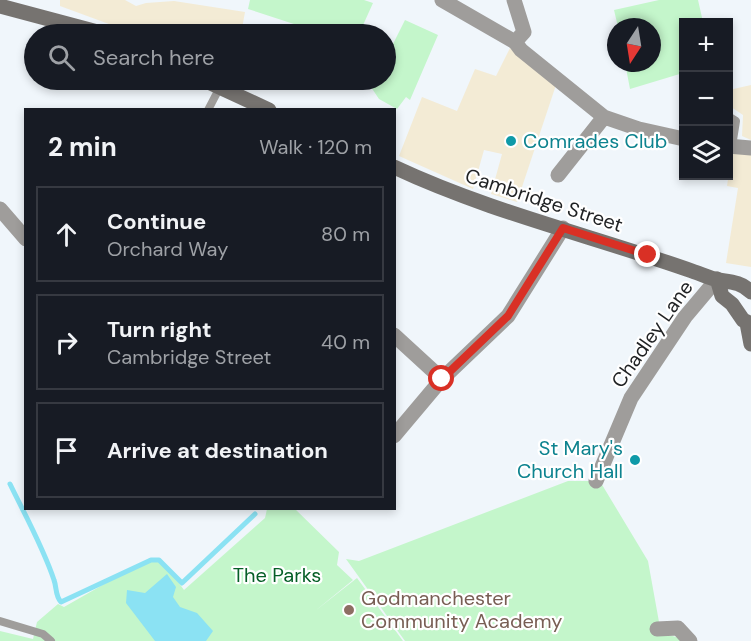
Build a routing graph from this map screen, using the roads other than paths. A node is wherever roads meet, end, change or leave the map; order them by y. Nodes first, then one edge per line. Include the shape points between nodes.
1 (442, 0) edge
2 (514, 0) edge
3 (19, 5) edge
4 (0, 6) edge
5 (75, 24) edge
6 (515, 42) junction
7 (218, 90) edge
8 (226, 90) edge
9 (209, 108) edge
10 (265, 108) edge
11 (604, 117) junction
12 (733, 119) edge
13 (733, 134) edge
14 (679, 138) edge
15 (733, 146) edge
16 (751, 148) edge
17 (396, 168) edge
18 (558, 176) dead end
19 (0, 210) edge
20 (563, 228) junction
21 (24, 237) edge
22 (717, 279) junction
23 (751, 294) edge
24 (745, 320) edge
25 (396, 337) edge
26 (751, 344) edge
27 (442, 379) junction
28 (396, 434) edge
29 (596, 481) dead end
30 (0, 621) edge
31 (657, 629) dead end
32 (51, 641) edge
33 (690, 641) edge

1 - 6 street
2 - 6 street via 524,32
3 - 4 main road
3 - 5 main road
6 - 11 street
7 - 9 lane
8 - 10 main road
11 - 14 street
11 - 18 street
12 - 13 lane
15 - 16 street
17 - 20 main road, Cambridge Street via 464,197
19 - 21 street
20 - 22 main road, Cambridge Street
20 - 27 street via 508,316
22 - 23 main road, Cambridge Street via 733,281
22 - 24 main road via 723,296
22 - 29 street, Chadley Lane via 685,317 631,398
23 - 24 main road via 742,299
24 - 26 main road
25 - 27 street
27 - 28 street
30 - 32 lane via 43,634
31 - 33 street via 678,628

